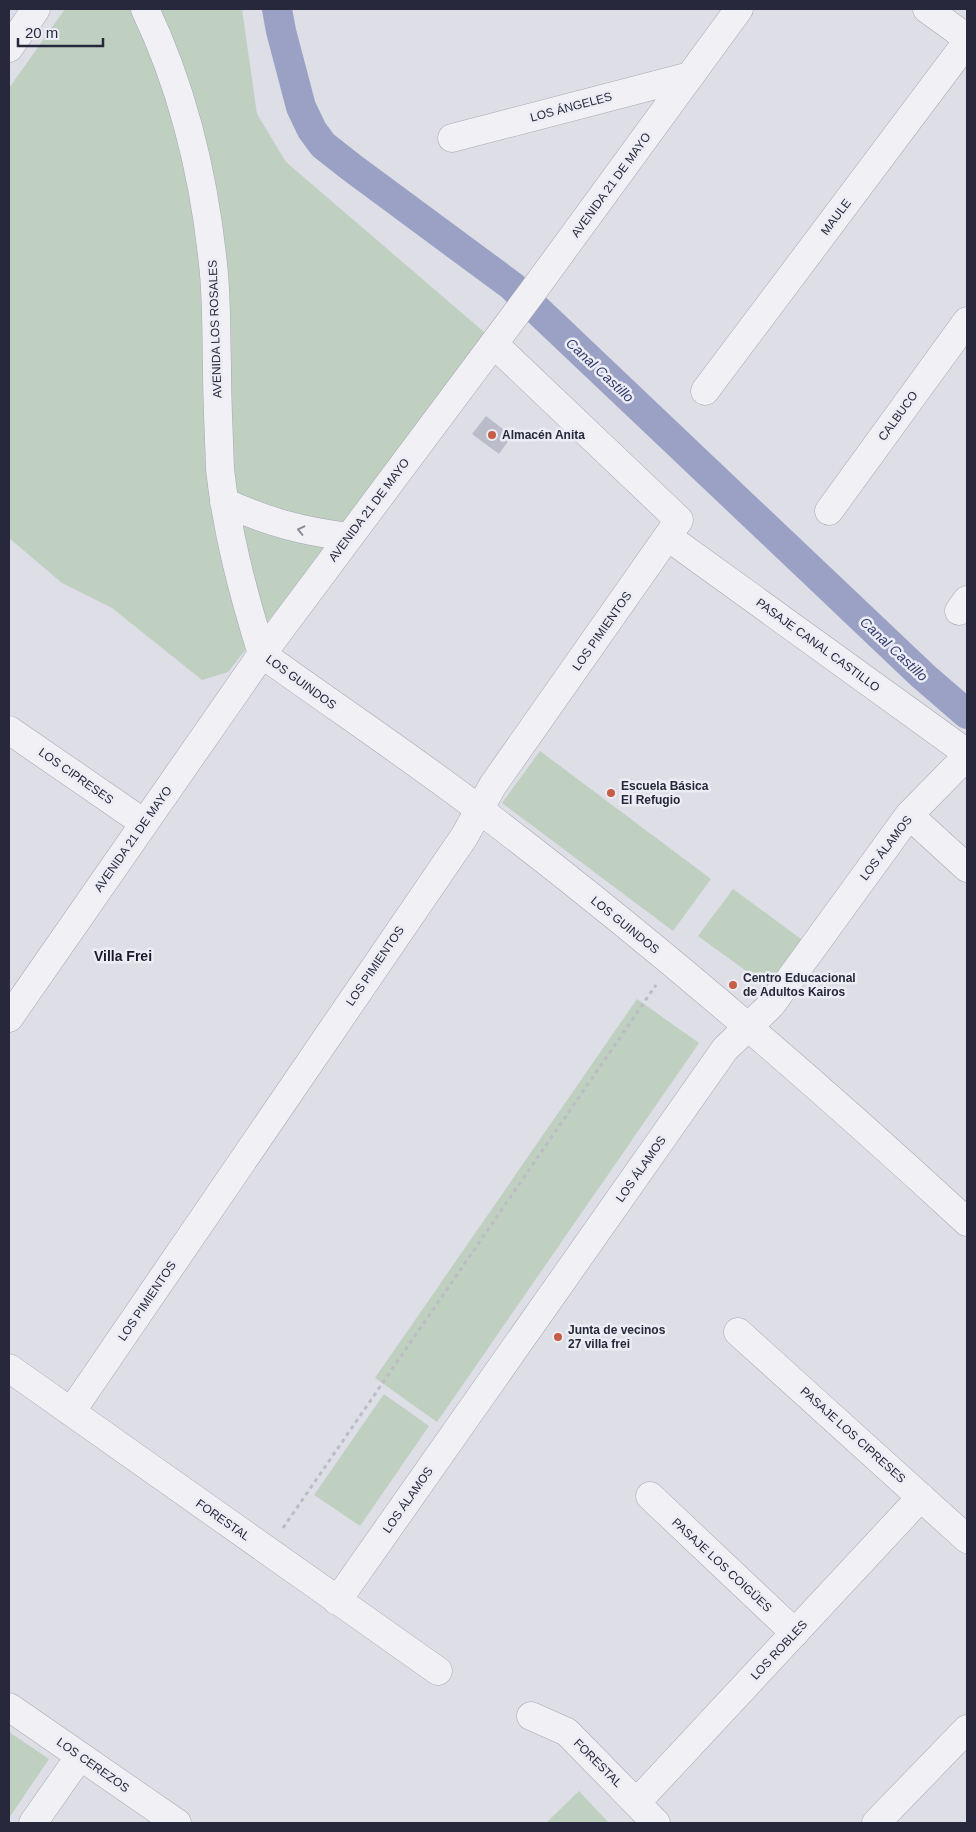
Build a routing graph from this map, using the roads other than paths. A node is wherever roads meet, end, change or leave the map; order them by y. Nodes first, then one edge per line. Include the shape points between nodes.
1 (36, 9) edge
2 (145, 9) edge
3 (739, 9) edge
4 (927, 9) edge
5 (967, 38) edge
6 (967, 42) edge
7 (9, 48) edge
8 (690, 76) junction
9 (452, 138) dead end
10 (967, 321) edge
11 (494, 344) junction
12 (705, 391) dead end
13 (224, 502) junction
14 (829, 511) dead end
15 (674, 528) junction
16 (349, 537) junction
17 (262, 654) junction
18 (9, 730) edge
19 (967, 754) edge
20 (479, 810) junction
21 (909, 816) junction
22 (144, 823) junction
23 (967, 868) edge
24 (9, 1018) edge
25 (748, 1026) junction
26 (967, 1222) edge
27 (738, 1332) dead end
28 (9, 1368) edge
29 (70, 1412) junction
30 (650, 1496) dead end
31 (921, 1497) junction
32 (967, 1539) edge
33 (337, 1601) junction
34 (794, 1633) junction
35 (438, 1671) dead end
36 (9, 1707) edge
37 (531, 1716) dead end
38 (967, 1728) edge
39 (80, 1756) junction
40 (637, 1802) junction
41 (33, 1823) edge
42 (177, 1823) edge
43 (656, 1823) edge
44 (876, 1823) edge

1 - 7 street
2 - 13 street, AVENIDA LOS ROSALES via 182,102 207,216 215,300 220,470
3 - 8 street, AVENIDA 21 DE MAYO
4 - 5 street
6 - 12 street, MAULE
8 - 9 street, LOS ÁNGELES
8 - 11 street, AVENIDA 21 DE MAYO
10 - 14 street, CALBUCO
11 - 15 street, PASAJE CANAL CASTILLO
11 - 16 street, AVENIDA 21 DE MAYO
16 -> 13 street via 281,525
13 - 17 street, AVENIDA LOS ROSALES via 238,575
15 - 19 street, PASAJE CANAL CASTILLO
15 - 20 street, LOS PIMIENTOS
16 - 17 street, AVENIDA 21 DE MAYO
17 - 20 street, LOS GUINDOS
17 - 22 street, AVENIDA 21 DE MAYO
18 - 22 street, LOS CIPRESES
19 - 21 street, LOS ÁLAMOS
20 - 25 street, LOS GUINDOS
20 - 29 street, LOS PIMIENTOS via 464,837
21 - 23 street
21 - 25 street, LOS ÁLAMOS via 771,1005
22 - 24 street, AVENIDA 21 DE MAYO
25 - 26 street, LOS GUINDOS
25 - 33 street, LOS ÁLAMOS via 724,1049
27 - 31 street, PASAJE LOS CIPRESES
28 - 29 street, FORESTAL
29 - 33 street, FORESTAL
30 - 34 street, PASAJE LOS COIGÜES
31 - 32 street, PASAJE LOS CIPRESES
31 - 34 street, LOS ROBLES
33 - 35 street, FORESTAL
34 - 40 street, LOS ROBLES
36 - 39 street, LOS CEREZOS
37 - 40 street, FORESTAL via 566,1732
38 - 44 street
39 - 41 street
39 - 42 street, LOS CEREZOS
40 - 43 street, FORESTAL

